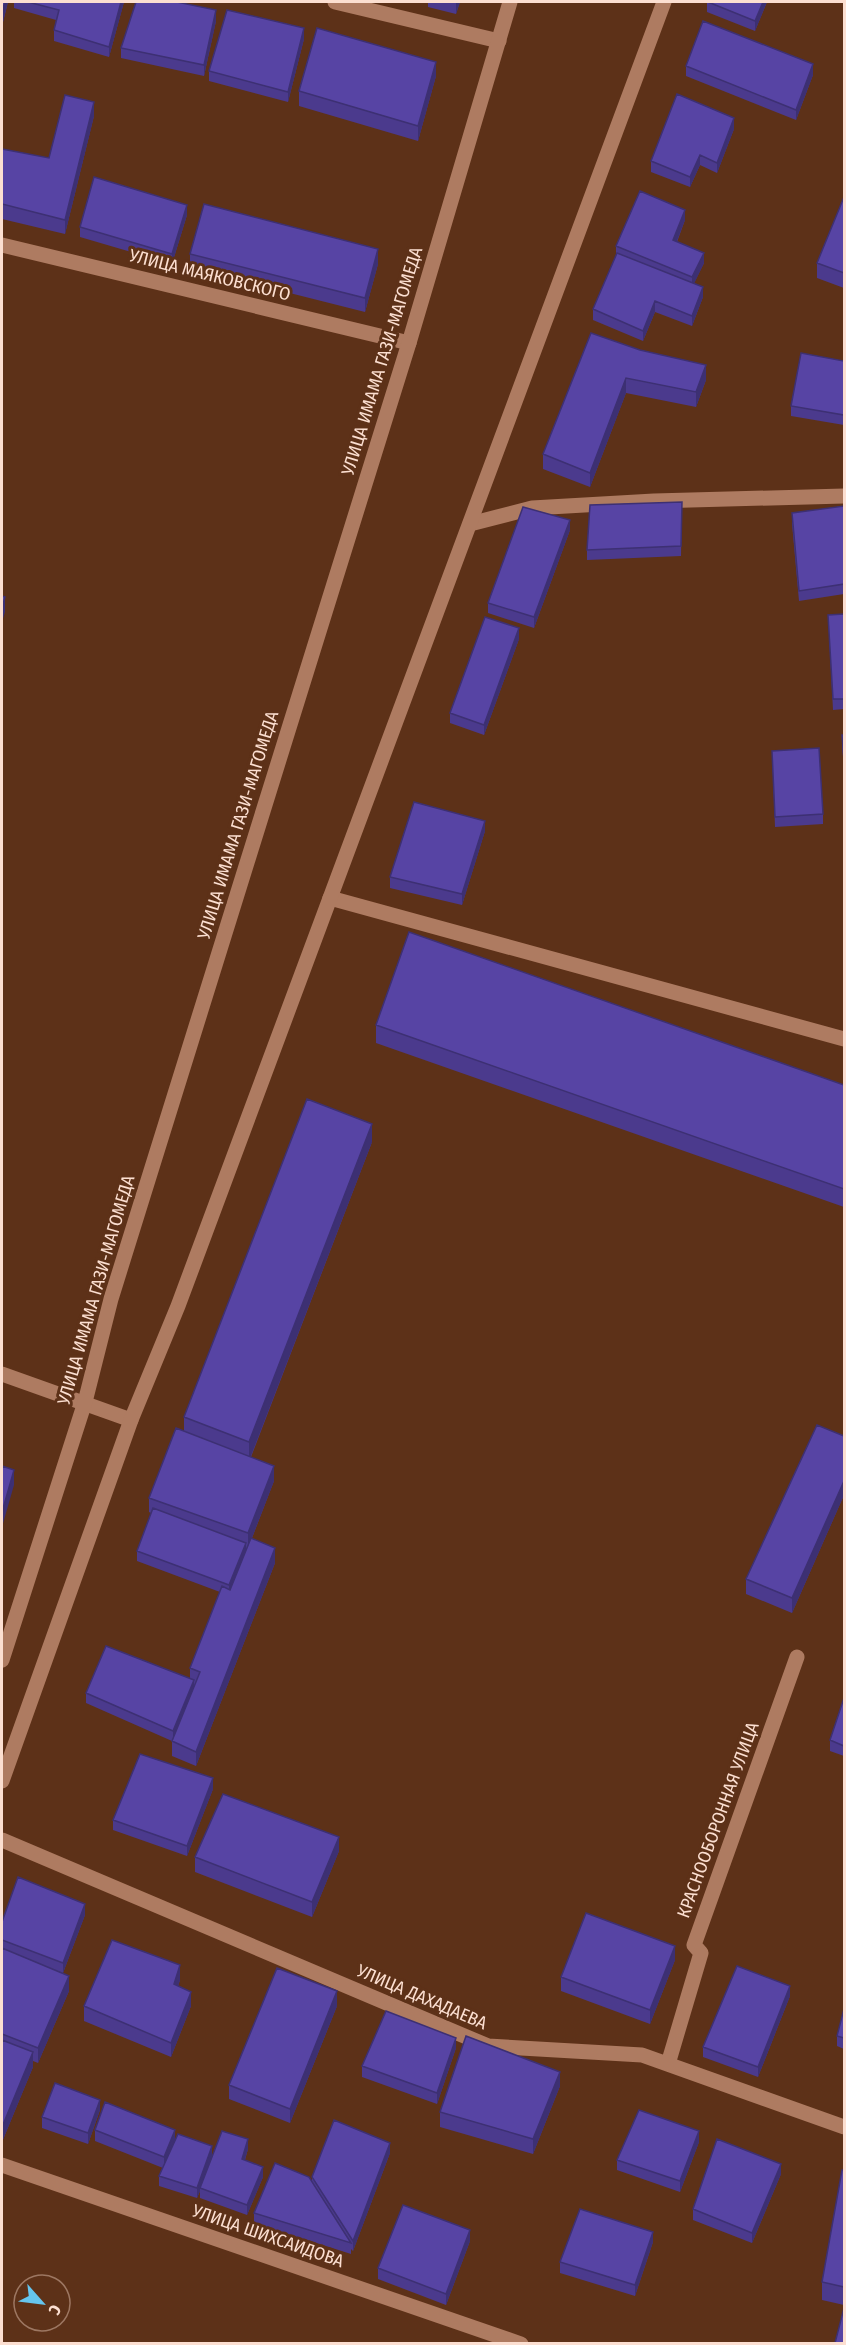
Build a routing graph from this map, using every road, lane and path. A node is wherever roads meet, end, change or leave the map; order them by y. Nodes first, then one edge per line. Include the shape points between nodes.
1 (335, 2) edge
2 (510, 2) edge
3 (664, 2) edge
4 (499, 41) junction
5 (2, 245) edge
6 (409, 343) junction
7 (844, 496) edge
8 (470, 524) junction
9 (330, 898) junction
10 (844, 1039) edge
11 (2, 1374) edge
12 (85, 1402) junction
13 (131, 1420) junction
14 (797, 1658) dead end
15 (2, 1660) edge
16 (2, 1781) edge
17 (2, 1840) edge
18 (668, 2064) junction
19 (844, 2127) edge
20 (2, 2165) edge
21 (522, 2343) edge

1 - 4 main road
2 - 4 main road, УЛИЦА ИМАМА ГАЗИ-МАГОМЕДА
3 - 8 main road
4 - 6 main road, УЛИЦА ИМАМА ГАЗИ-МАГОМЕДА
5 - 6 main road, УЛИЦА МАЯКОВСКОГО
6 - 12 main road, УЛИЦА ИМАМА ГАЗИ-МАГОМЕДА via 115,1288
7 - 8 main road via 532,508
8 - 9 main road
9 - 10 main road
9 - 13 main road via 178,1306
11 - 12 main road
12 - 13 main road
12 - 15 main road, УЛИЦА ИМАМА ГАЗИ-МАГОМЕДА
13 - 16 main road
14 - 18 main road, КРАСНООБОРОННАЯ УЛИЦА via 694,1945 701,1953
17 - 18 main road, УЛИЦА ДАХАДАЕВА via 488,2046 642,2055
18 - 19 main road, УЛИЦА ДАХАДАЕВА
20 - 21 main road, УЛИЦА ШИХСАИДОВА

